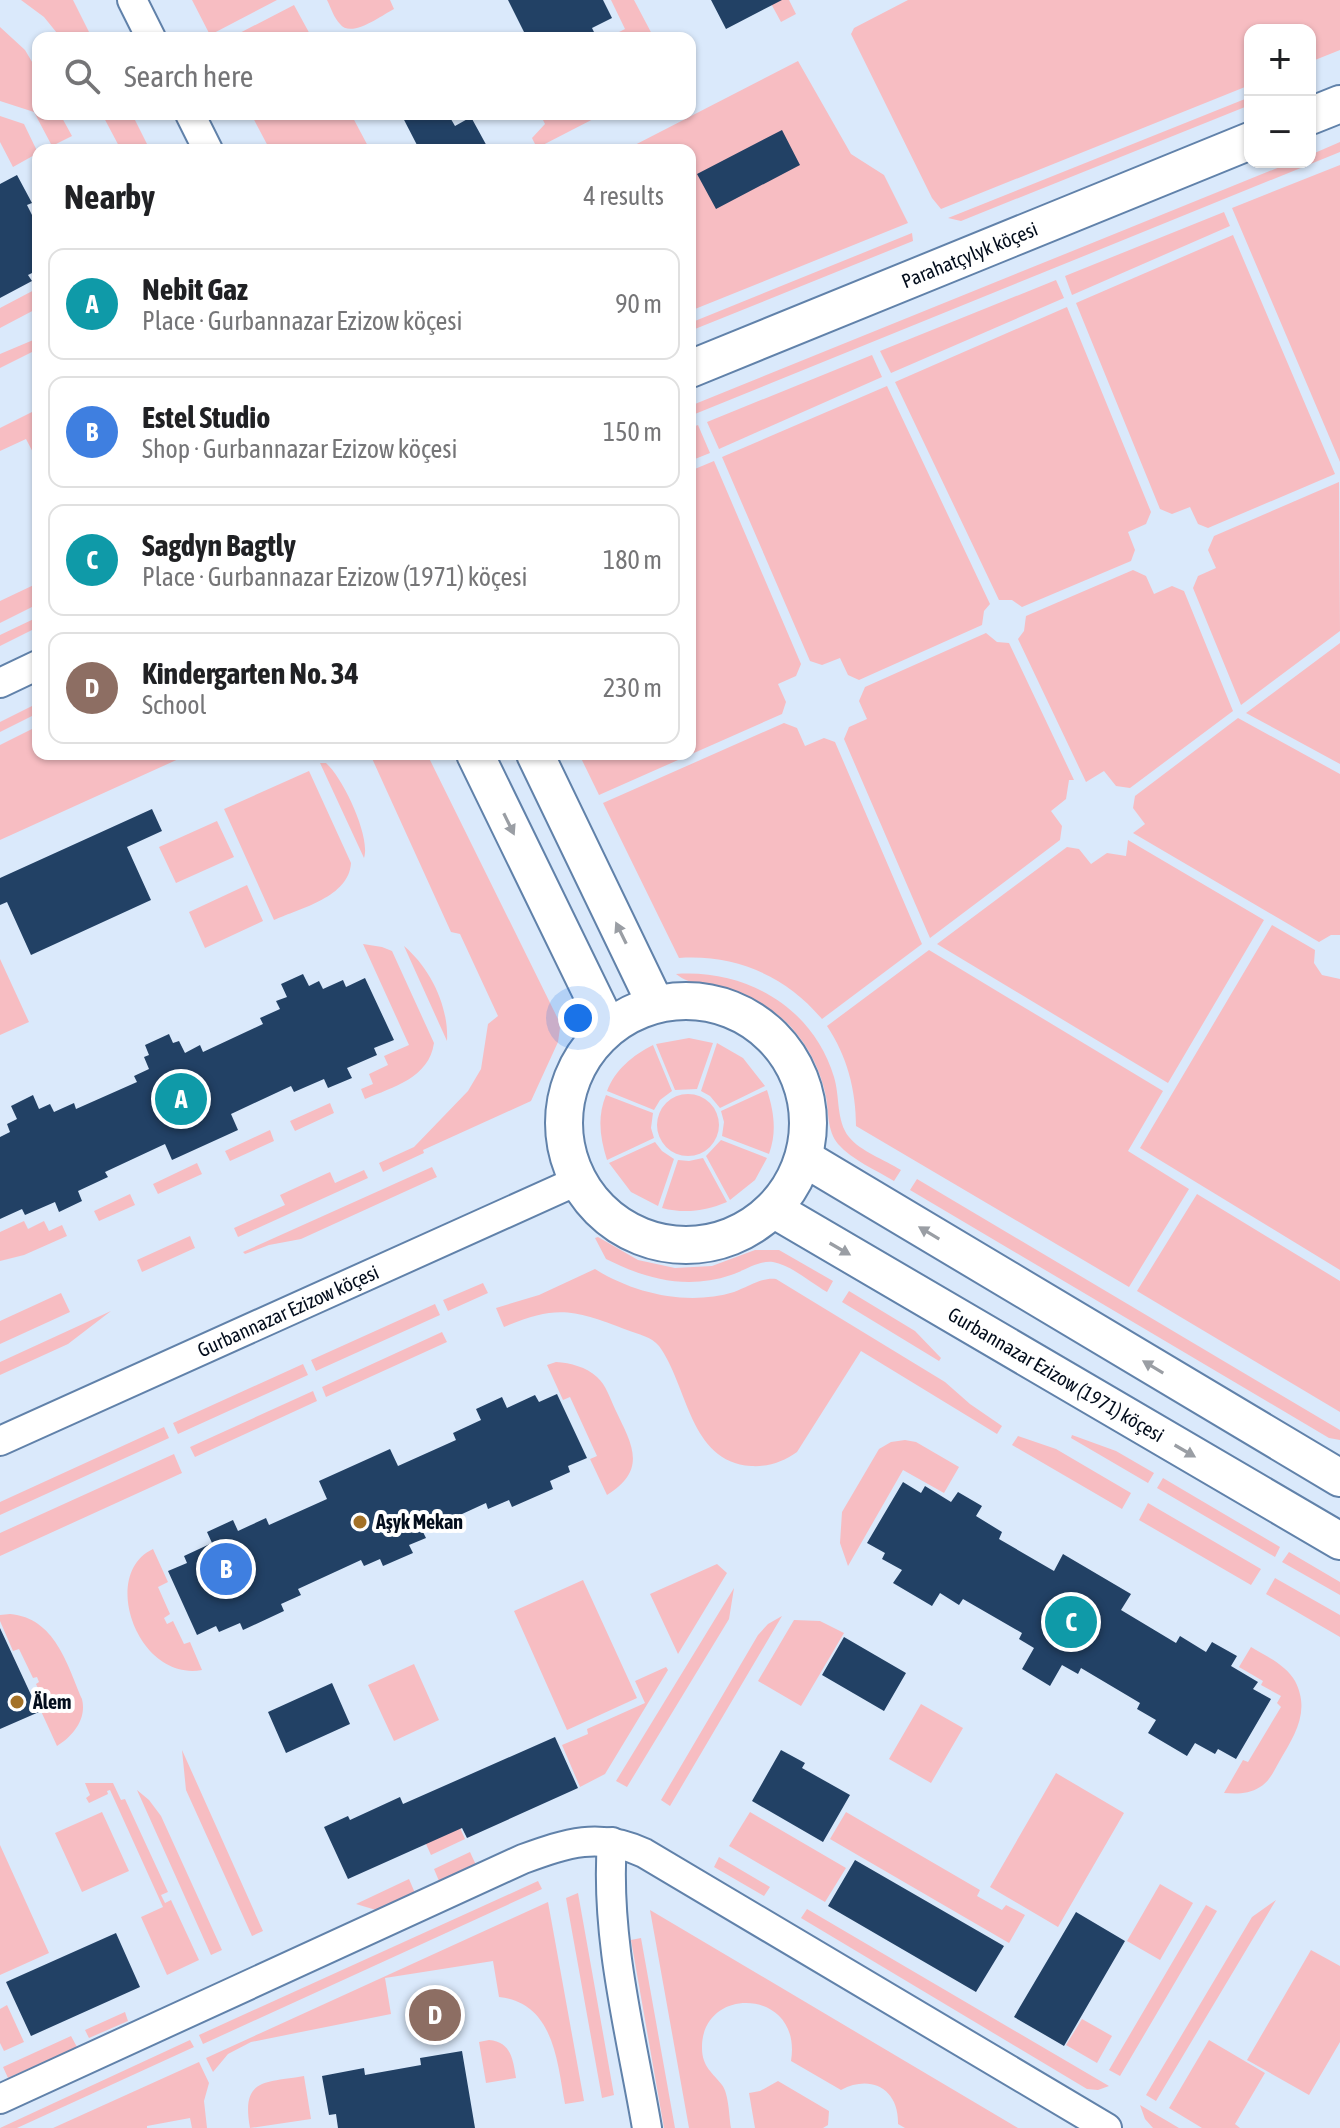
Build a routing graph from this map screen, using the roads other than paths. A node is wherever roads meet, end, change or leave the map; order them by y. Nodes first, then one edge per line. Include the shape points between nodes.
1 (132, 0) edge
2 (148, 32) edge
3 (1340, 104) edge
4 (1316, 114) edge
5 (193, 120) edge
6 (1244, 143) edge
7 (205, 144) edge
8 (696, 367) edge
9 (32, 668) edge
10 (0, 683) edge
11 (478, 760) edge
12 (538, 760) edge
13 (655, 1003) junction
14 (608, 1027) junction
15 (804, 1158) junction
16 (577, 1181) junction
17 (773, 1209) junction
18 (0, 1441) edge
19 (1340, 1478) edge
20 (1340, 1541) edge
21 (612, 1842) junction
22 (0, 2099) edge
23 (647, 2128) edge
24 (1107, 2128) edge

1 - 2 street
3 - 4 street
5 - 7 street
6 - 8 street, Parahatçylyk köçesi
9 - 10 street
11 -> 14 street
13 -> 12 street
13 - 14 street
13 - 15 street via 689,1000 726,1007 759,1024 786,1051 803,1084 809,1121
14 - 16 street via 583,1055 568,1086 563,1121
15 - 17 street
19 -> 15 street
16 - 17 street via 604,1215 636,1235 671,1244 708,1243 743,1231
16 - 18 street, Gurbannazar Ezizow köçesi
17 -> 20 street, Gurbannazar Ezizow (1971) köçesi
21 - 22 street via 573,1842 523,1859
21 - 23 street via 613,1935
21 - 24 street via 644,1853

